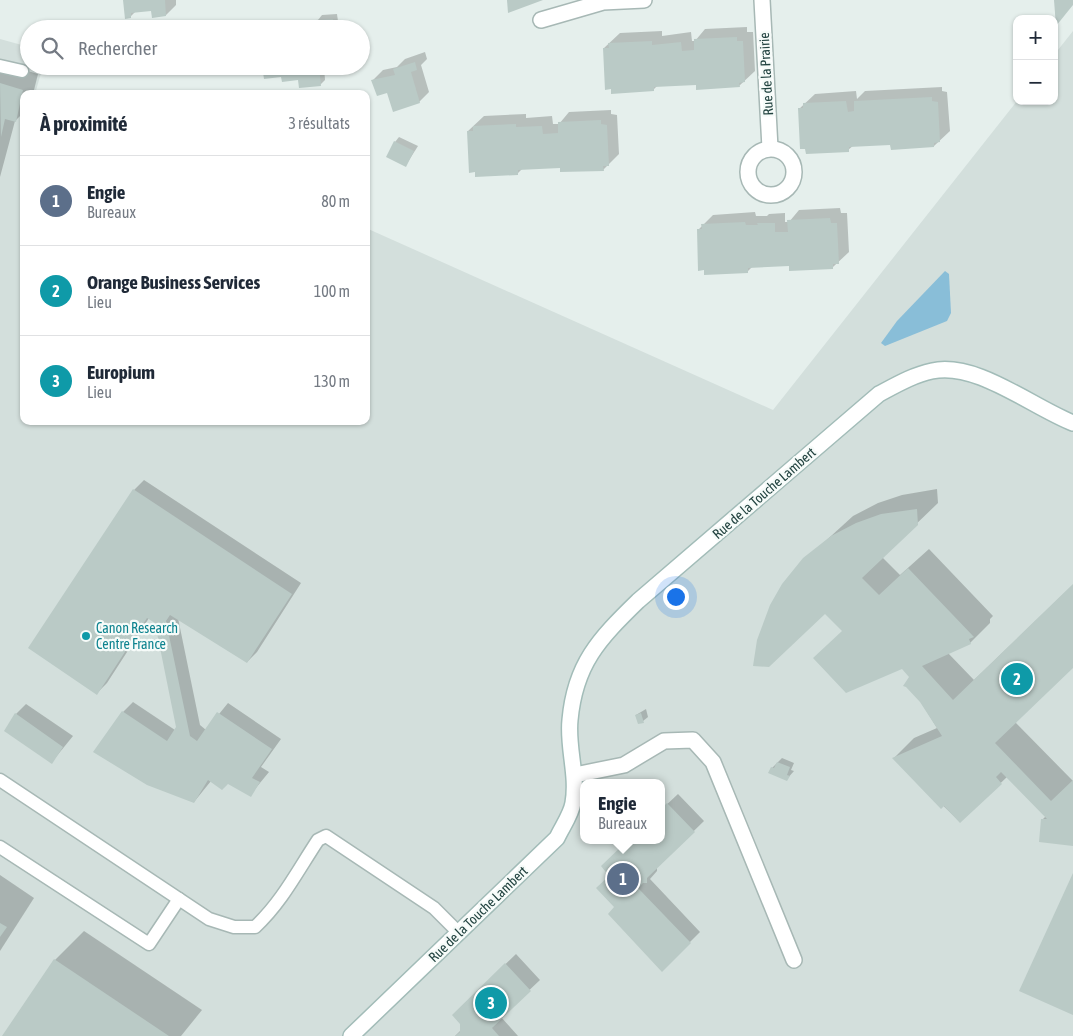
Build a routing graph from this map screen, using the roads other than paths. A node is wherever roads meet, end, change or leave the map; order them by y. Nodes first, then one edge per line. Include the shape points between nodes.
1 (644, 0) edge
2 (762, 0) edge
3 (541, 20) dead end
4 (0, 66) edge
5 (20, 71) edge
6 (770, 148) dead end
7 (1073, 423) edge
8 (575, 775) junction
9 (0, 780) edge
10 (0, 847) edge
11 (179, 899) junction
12 (459, 933) junction
13 (794, 960) dead end
14 (351, 1036) edge

1 - 3 street via 603,2
2 - 6 street, Rue de la Prairie
4 - 5 lane
7 - 8 street, Rue de la Touche Lambert via 972,372 933,370 908,378 879,394 638,601 604,634 578,676 570,721
8 - 12 street, Rue de la Touche Lambert via 573,805 557,838
8 - 13 street via 624,765 664,741 693,740 713,762
9 - 11 lane
10 - 11 lane via 149,944
11 - 12 lane via 209,919 234,927 255,927 284,896 318,840 326,836 434,908
12 - 14 street, Rue de la Touche Lambert

